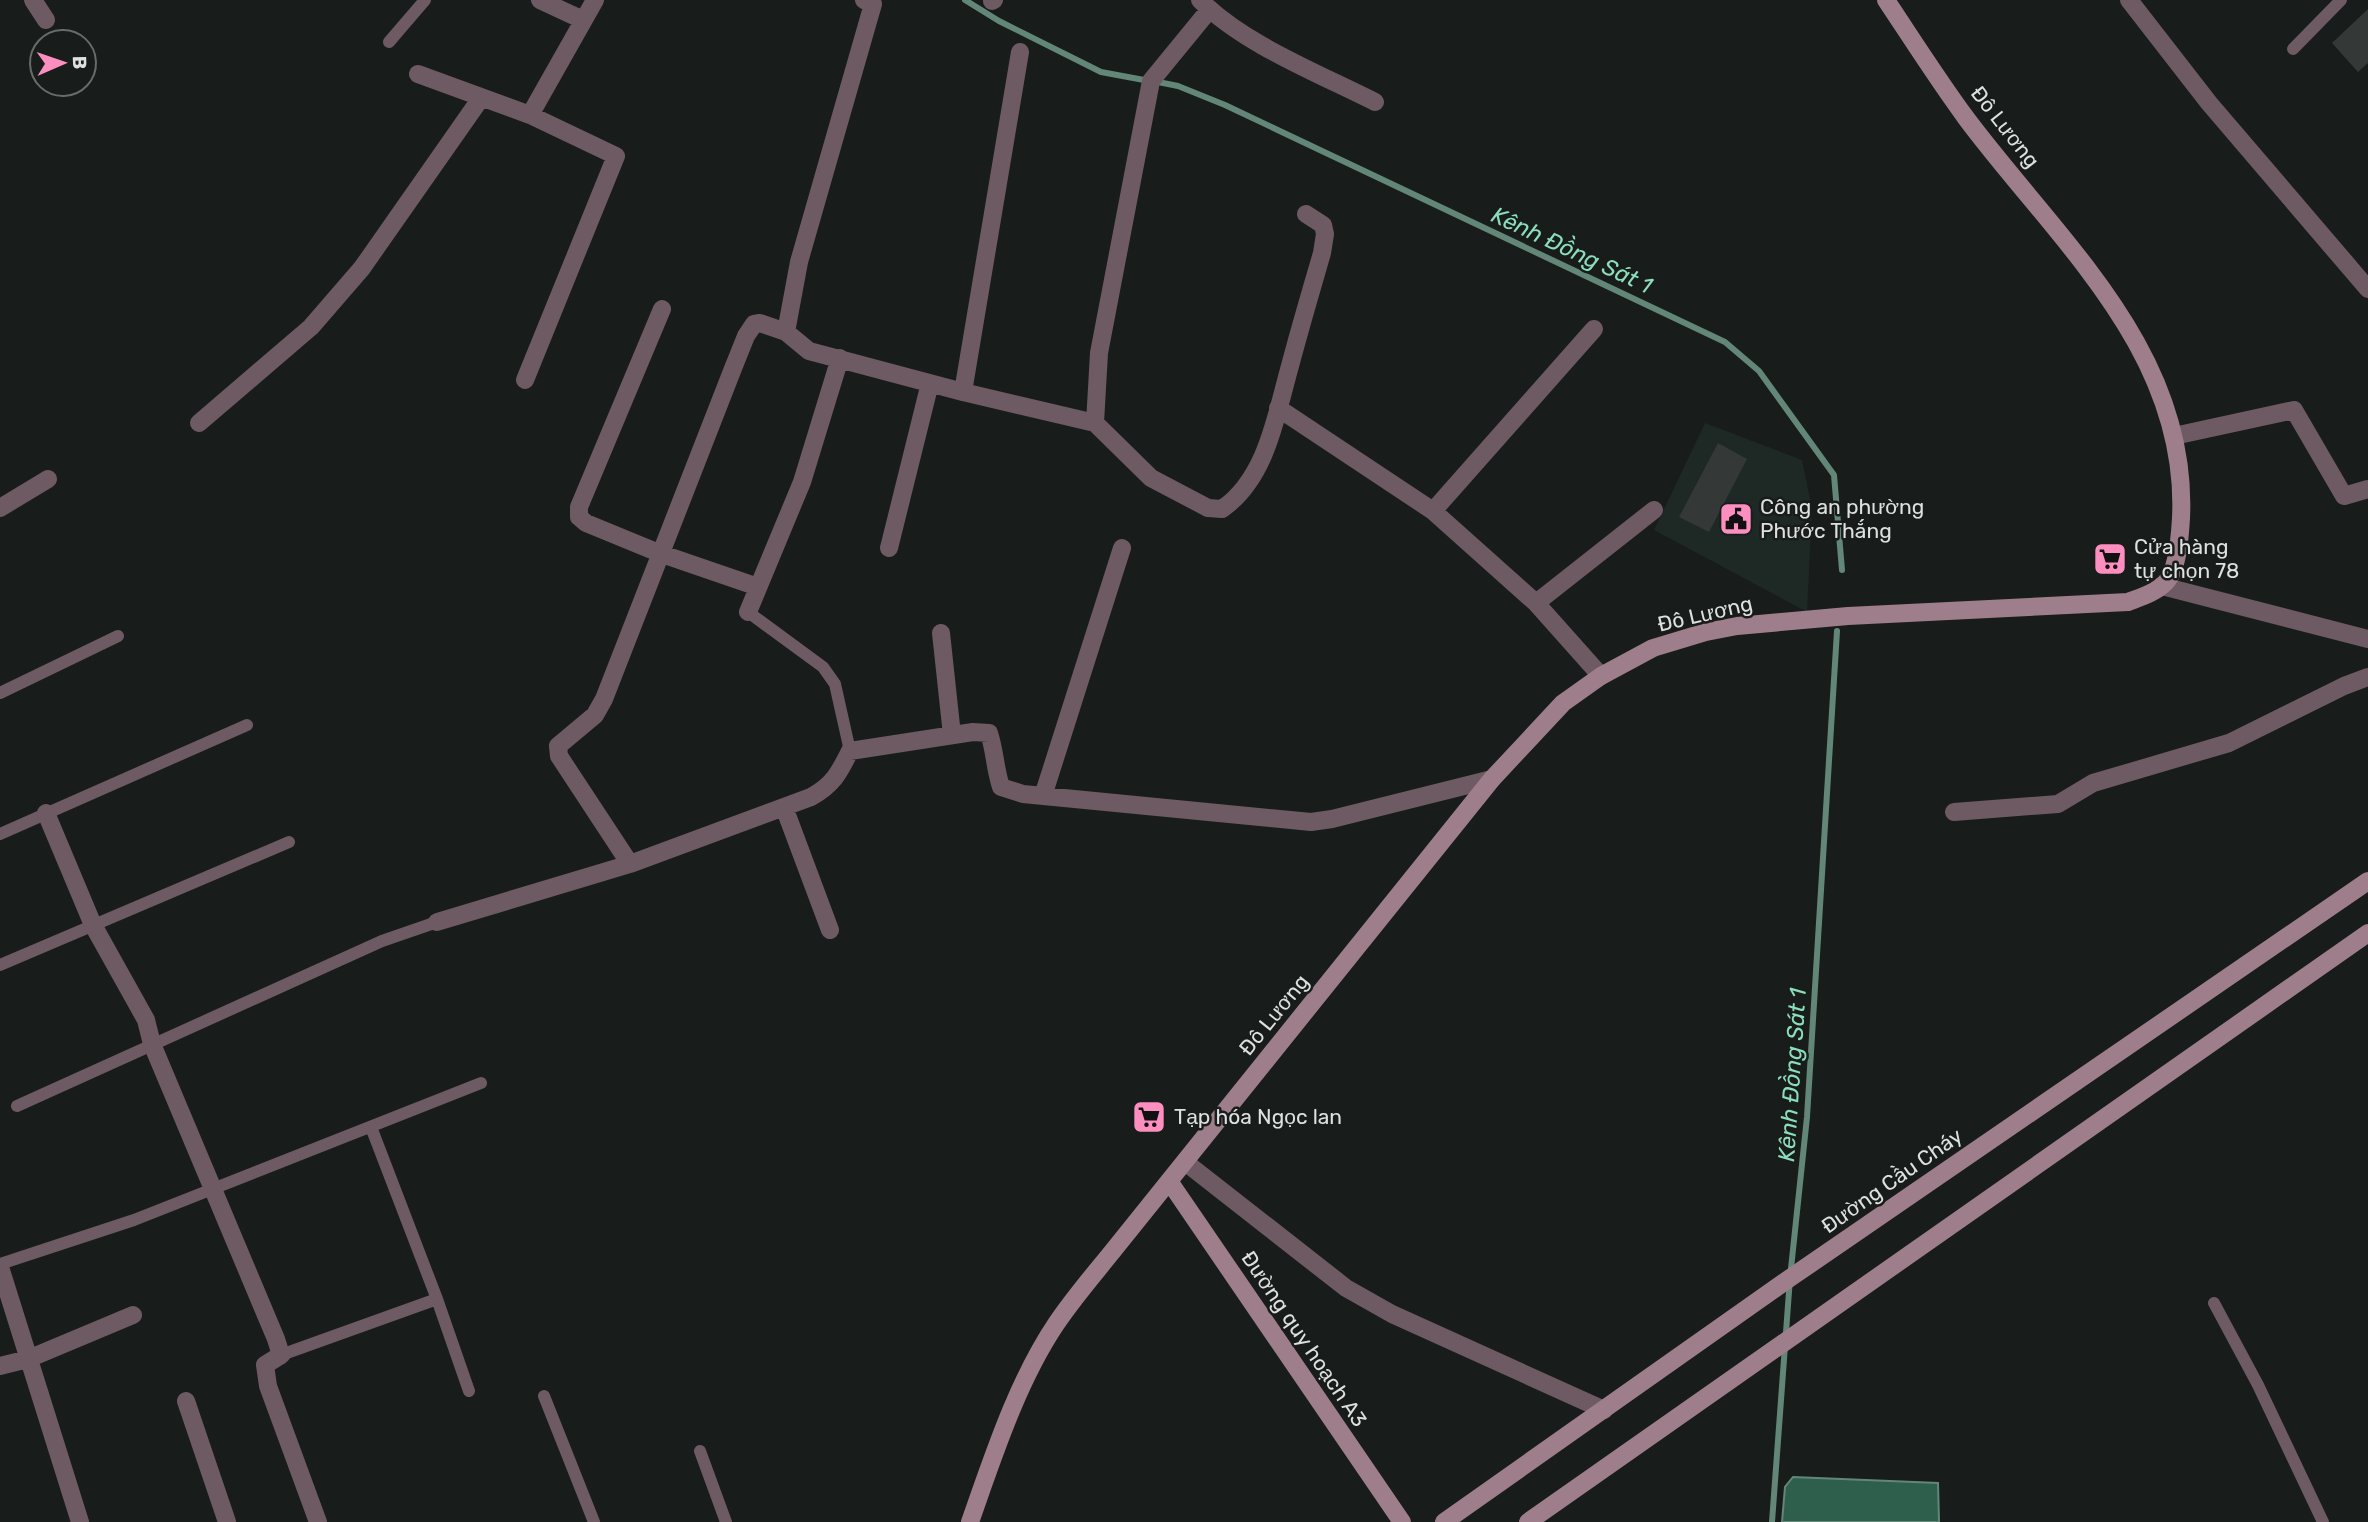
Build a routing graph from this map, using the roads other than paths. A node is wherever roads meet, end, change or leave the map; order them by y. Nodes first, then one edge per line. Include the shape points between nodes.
1 (33, 0) edge
2 (425, 0) edge
3 (540, 0) edge
4 (595, 0) edge
5 (864, 0) edge
6 (1886, 0) edge
7 (2129, 0) edge
8 (2341, 0) edge
9 (1205, 5) edge
10 (46, 20) dead end
11 (583, 20) junction
12 (389, 42) dead end
13 (2293, 49) dead end
14 (1020, 52) dead end
15 (418, 74) dead end
16 (481, 98) junction
17 (1375, 102) dead end
18 (530, 115) junction
19 (1306, 214) dead end
20 (2368, 289) edge
21 (662, 309) dead end
22 (1594, 329) dead end
23 (786, 332) junction
24 (840, 358) junction
25 (525, 380) dead end
26 (930, 383) junction
27 (963, 392) junction
28 (1278, 408) junction
29 (199, 423) dead end
30 (1095, 423) junction
31 (2174, 436) junction
32 (48, 479) dead end
33 (2368, 489) edge
34 (0, 508) edge
35 (1654, 510) dead end
36 (1433, 511) junction
37 (889, 548) dead end
38 (1122, 548) dead end
39 (659, 553) junction
40 (2162, 586) junction
41 (758, 587) junction
42 (1536, 603) junction
43 (748, 612) joint
44 (941, 633) dead end
45 (118, 636) dead end
46 (2368, 639) edge
47 (1601, 676) junction
48 (2368, 677) edge
49 (0, 693) edge
50 (247, 724) dead end
51 (952, 735) junction
52 (850, 751) junction
53 (1492, 779) junction
54 (1043, 796) junction
55 (784, 807) junction
56 (1954, 812) dead end
57 (46, 813) junction
58 (0, 834) edge
59 (289, 842) dead end
60 (630, 864) junction
61 (2368, 881) edge
62 (437, 922) joint
63 (93, 925) junction
64 (830, 930) dead end
65 (2368, 933) edge
66 (0, 965) edge
67 (152, 1044) junction
68 (481, 1083) dead end
69 (17, 1106) dead end
70 (371, 1127) junction
71 (1185, 1162) junction
72 (1169, 1181) junction
73 (213, 1187) junction
74 (0, 1266) edge
75 (437, 1299) junction
76 (2214, 1303) dead end
77 (134, 1315) dead end
78 (281, 1355) junction
79 (28, 1359) junction
80 (0, 1366) edge
81 (469, 1391) dead end
82 (544, 1396) dead end
83 (186, 1401) dead end
84 (1604, 1409) junction
85 (700, 1451) dead end
86 (80, 1522) edge
87 (227, 1522) edge
88 (318, 1522) edge
89 (594, 1522) edge
90 (726, 1522) edge
91 (970, 1522) edge
92 (1402, 1522) edge
93 (1444, 1522) edge
94 (1528, 1522) edge
95 (2323, 1522) edge

1 - 10 street
2 - 12 lane
3 - 11 street
4 - 11 street
5 - 23 street via 873,4 799,262
6 - 31 main road, Đô Lương via 1966,118 2087,266 2139,345
7 - 20 street via 2209,103
8 - 13 lane
9 - 17 street via 1259,43
9 - 30 street via 1150,81 1099,353
11 - 18 street
14 - 27 street
15 - 16 street
16 - 18 street
16 - 29 street via 354,278 311,327
18 - 25 street via 616,156
19 - 28 street via 1323,225 1325,234
21 - 39 street via 578,511 586,523
22 - 36 street
23 - 24 street via 809,351
23 - 39 street via 760,323 750,329
24 - 26 street
24 - 41 street via 802,482
26 - 27 street
26 - 37 street
27 - 30 street
28 - 30 street via 1256,471 1222,509 1208,508 1151,478
28 - 36 street
31 - 33 street via 2294,410 2344,496
31 - 40 main road, Đô Lương via 2181,506 2179,549 2168,582
32 - 34 street
35 - 42 street
36 - 42 street
38 - 54 street
39 - 41 street
39 - 60 street via 604,699 595,715 557,749
40 - 46 street
40 - 47 main road, Đô Lương via 2128,602 1737,626 1653,649
41 - 43 street
42 - 47 street
43 - 52 lane via 823,667 835,684
44 - 51 street
45 - 49 lane
47 - 53 main road, Đô Lương via 1563,703
48 - 56 street via 2229,743 2093,783 2058,804
50 - 57 lane
51 - 52 street
51 - 54 street via 989,733 1001,787
52 - 55 street via 827,788
53 - 54 street via 1311,822
53 - 71 main road, Đô Lương
55 - 60 street
55 - 64 street
57 - 58 lane
57 - 63 street
59 - 63 lane
60 - 62 street
61 - 84 main road, Đường Cầu Cháy
62 - 67 lane via 382,941
63 - 66 lane
63 - 67 street via 146,1020
65 - 94 main road
67 - 69 lane
67 - 73 street
68 - 70 lane
70 - 73 lane
70 - 75 lane
71 - 72 main road, Đô Lương
71 - 84 street via 1346,1289
72 - 91 main road, Đô Lương via 1055,1325 1012,1411
72 - 92 main road, Đường quy hoạch A3
73 - 74 lane
73 - 78 street
74 - 79 street
75 - 78 lane
75 - 81 lane
76 - 95 lane
77 - 79 street
78 - 88 street via 265,1365 268,1386
79 - 80 street
79 - 86 street
82 - 89 lane
83 - 87 street
84 - 93 main road, Đường Cầu Cháy
85 - 90 lane

